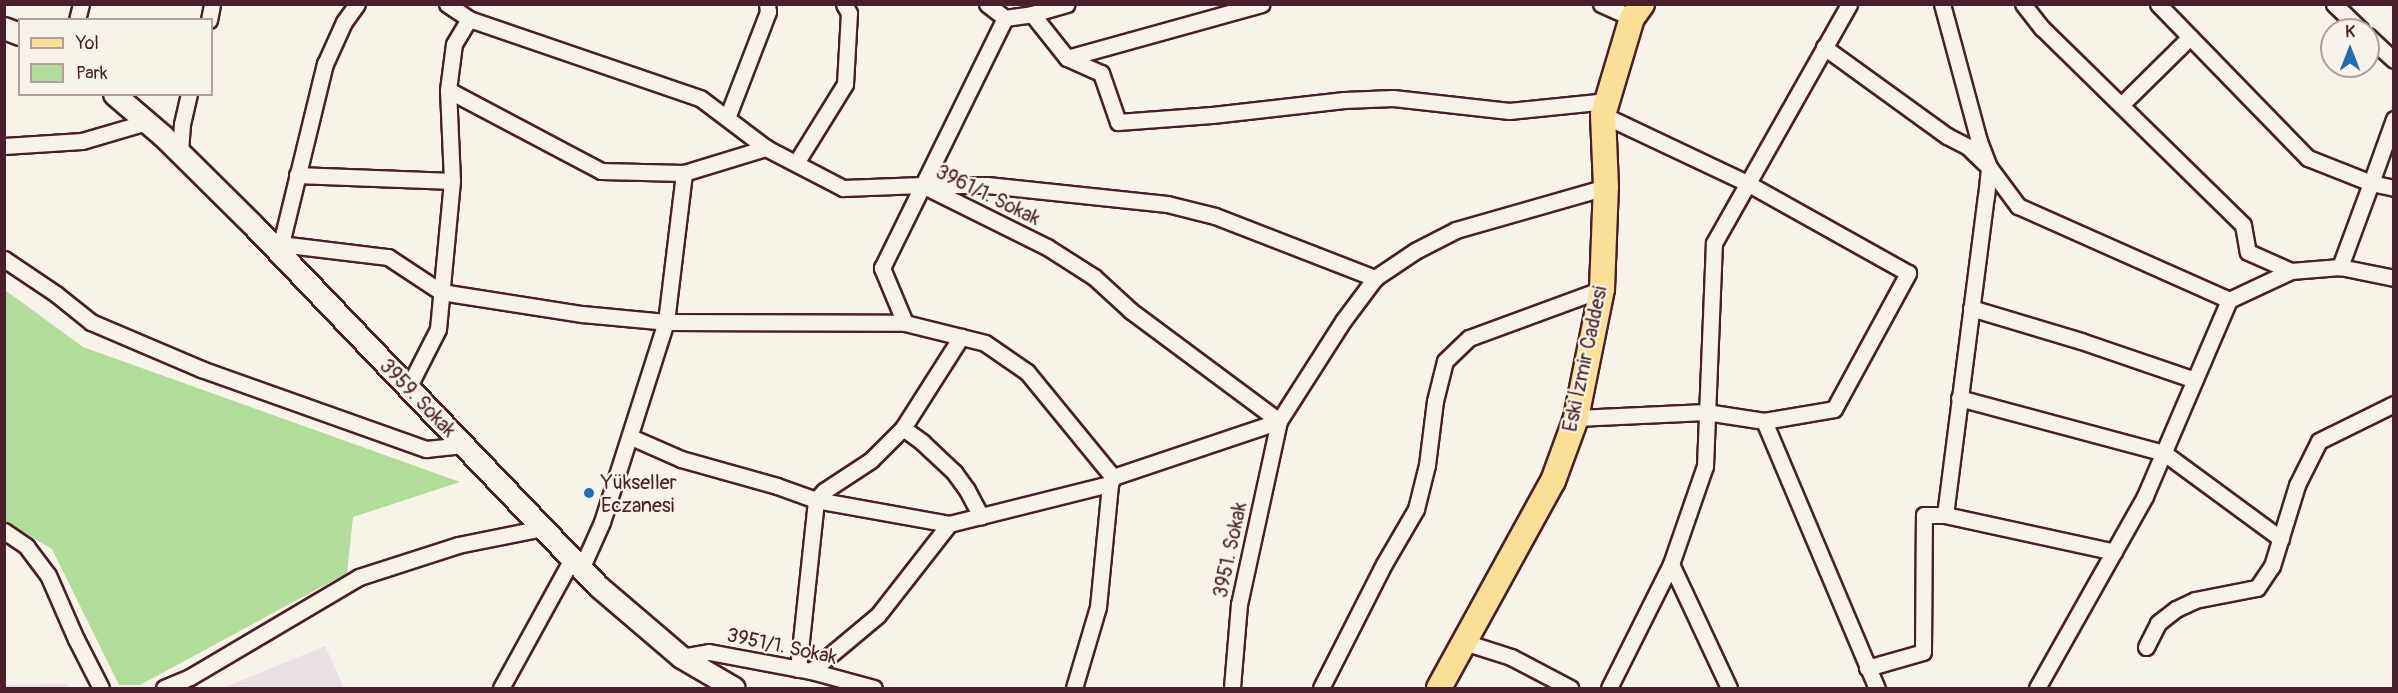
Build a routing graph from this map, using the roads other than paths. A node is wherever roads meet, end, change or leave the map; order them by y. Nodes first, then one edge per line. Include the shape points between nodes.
1 (357, 4) edge
2 (447, 4) edge
3 (767, 4) edge
4 (844, 4) edge
5 (987, 4) edge
6 (1066, 4) edge
7 (1262, 4) edge
8 (1601, 4) edge
9 (1849, 4) edge
10 (1942, 4) edge
11 (2024, 4) edge
12 (2158, 4) edge
13 (2334, 4) edge
14 (1637, 11) edge
15 (1032, 14) junction
16 (1005, 18) junction
17 (2349, 18) edge
18 (469, 19) junction
19 (4, 27) edge
20 (18, 33) edge
21 (2190, 37) junction
22 (1824, 46) junction
23 (2380, 47) edge
24 (1067, 58) junction
25 (2394, 60) edge
26 (448, 90) junction
27 (116, 96) edge
28 (189, 96) edge
29 (2121, 105) junction
30 (1605, 108) junction
31 (727, 118) junction
32 (2394, 119) edge
33 (147, 122) junction
34 (4, 146) edge
35 (766, 148) junction
36 (180, 152) junction
37 (796, 163) junction
38 (1989, 167) junction
39 (684, 173) junction
40 (297, 175) junction
41 (452, 181) junction
42 (1747, 183) junction
43 (2371, 183) junction
44 (922, 185) junction
45 (1606, 187) junction
46 (2394, 188) edge
47 (279, 248) junction
48 (4, 259) edge
49 (2340, 267) junction
50 (2291, 271) junction
51 (1375, 278) junction
52 (2394, 278) edge
53 (1602, 288) junction
54 (441, 292) junction
55 (2229, 300) junction
56 (1971, 308) junction
57 (666, 322) junction
58 (905, 323) junction
59 (961, 337) junction
60 (2195, 380) junction
61 (408, 388) junction
62 (1959, 398) junction
63 (2394, 404) edge
64 (1706, 412) junction
65 (1576, 418) junction
66 (1279, 421) junction
67 (1764, 421) junction
68 (903, 428) junction
69 (631, 437) junction
70 (463, 445) junction
71 (2164, 453) junction
72 (1112, 481) junction
73 (816, 500) junction
74 (1945, 515) junction
75 (981, 516) junction
76 (949, 524) junction
77 (543, 528) junction
78 (5, 531) edge
79 (2281, 539) junction
80 (2114, 552) junction
81 (577, 564) junction
82 (1671, 564) junction
83 (1464, 642) junction
84 (2146, 647) dead end
85 (681, 657) junction
86 (1867, 668) junction
87 (805, 670) junction
88 (101, 688) edge
89 (164, 688) edge
90 (501, 688) edge
91 (734, 688) edge
92 (874, 688) edge
93 (1074, 688) edge
94 (1232, 688) edge
95 (1321, 688) edge
96 (1439, 688) edge
97 (1570, 688) edge
98 (1609, 688) edge
99 (1729, 688) edge
100 (1877, 688) edge
101 (2037, 688) edge

1 - 40 street via 325,64
2 - 18 street, 3961/1. Sokak
3 - 31 street via 768,12
4 - 37 street via 849,13 845,84
5 - 16 street
6 - 15 street
7 - 24 street
8 - 14 street
9 - 22 street
10 - 38 street
11 - 29 street via 2042,28
12 - 21 street
13 - 17 street
14 - 30 main road, Eski İzmir Caddesi
15 - 16 street
15 - 24 street
16 - 44 street
18 - 26 street via 454,44
18 - 31 street, 3961/1. Sokak via 700,98
19 - 20 street
21 - 29 street
21 - 43 street via 2308,158
22 - 38 street via 1947,136 1967,146
22 - 42 street
23 - 25 street
24 - 30 street via 1101,73 1118,122 1393,98 1509,111
26 - 39 street via 601,171
26 - 41 street
27 - 33 street, 3959. Sokak
28 - 36 street
29 - 50 street via 2243,225 2248,252
30 - 42 street
30 - 45 main road, Eski İzmir Caddesi
31 - 35 street, 3961/1. Sokak
32 - 43 street
33 - 34 street via 82,141
33 - 36 street, 3959. Sokak
35 - 37 street, 3961/1. Sokak
35 - 39 street
36 - 47 street, 3959. Sokak
37 - 44 street, 3961/1. Sokak via 843,188
38 - 55 street via 2018,206
38 - 56 street
39 - 57 street
40 - 41 street
40 - 47 street
41 - 54 street
42 - 64 street via 1714,243
42 - 67 street via 1908,273 1834,409
43 - 46 street
43 - 49 street
44 - 51 street via 987,185 1167,204 1215,216
44 - 58 street via 882,268
44 - 66 street, 3961/1. Sokak via 1047,247 1094,277 1131,311
45 - 51 street via 1456,230
45 - 53 main road, Eski İzmir Caddesi
47 - 54 street via 388,257
47 - 61 street, 3959. Sokak
48 - 70 street via 91,322 201,369 426,449
49 - 50 street
49 - 52 street
50 - 55 street
51 - 66 street
53 - 65 main road, Eski İzmir Caddesi
53 - 95 street via 1469,338 1445,361 1416,509
54 - 57 street via 582,314
54 - 61 street via 438,329
55 - 60 street
56 - 60 street
56 - 62 street
57 - 58 street
57 - 69 street
58 - 59 street
59 - 68 street
59 - 72 street via 985,343 1027,372
60 - 71 street
61 - 70 street, 3959. Sokak
62 - 71 street
62 - 74 street
63 - 79 street via 2319,441 2297,485
64 - 65 street
64 - 67 street
64 - 82 street via 1705,466
65 - 83 main road, Eski İzmir Caddesi via 1553,481
66 - 72 street
66 - 94 street, 3951. Sokak via 1239,604
67 - 86 street
68 - 73 street via 871,460
68 - 75 street via 954,472
69 - 73 street via 681,459
69 - 81 street via 602,522
70 - 77 street, 3959. Sokak
71 - 79 street
71 - 80 street
72 - 75 street
72 - 93 street via 1098,607
73 - 76 street
73 - 87 street
74 - 80 street
74 - 86 street via 1924,515 1923,652
75 - 76 street
76 - 87 street via 878,615
77 - 81 street, 3959. Sokak
77 - 89 street via 458,545 359,578
78 - 88 street via 26,546 48,575
79 - 84 street via 2272,566 2257,588 2204,598 2176,609 2158,623
80 - 101 street
81 - 85 street, 3959. Sokak
81 - 90 street
82 - 98 street
82 - 99 street
83 - 96 main road, Eski İzmir Caddesi
83 - 97 street via 1511,657
85 - 87 street, 3951/1. Sokak via 709,652
85 - 91 street, 3959. Sokak
86 - 100 street
87 - 92 street, 3951/1. Sokak

